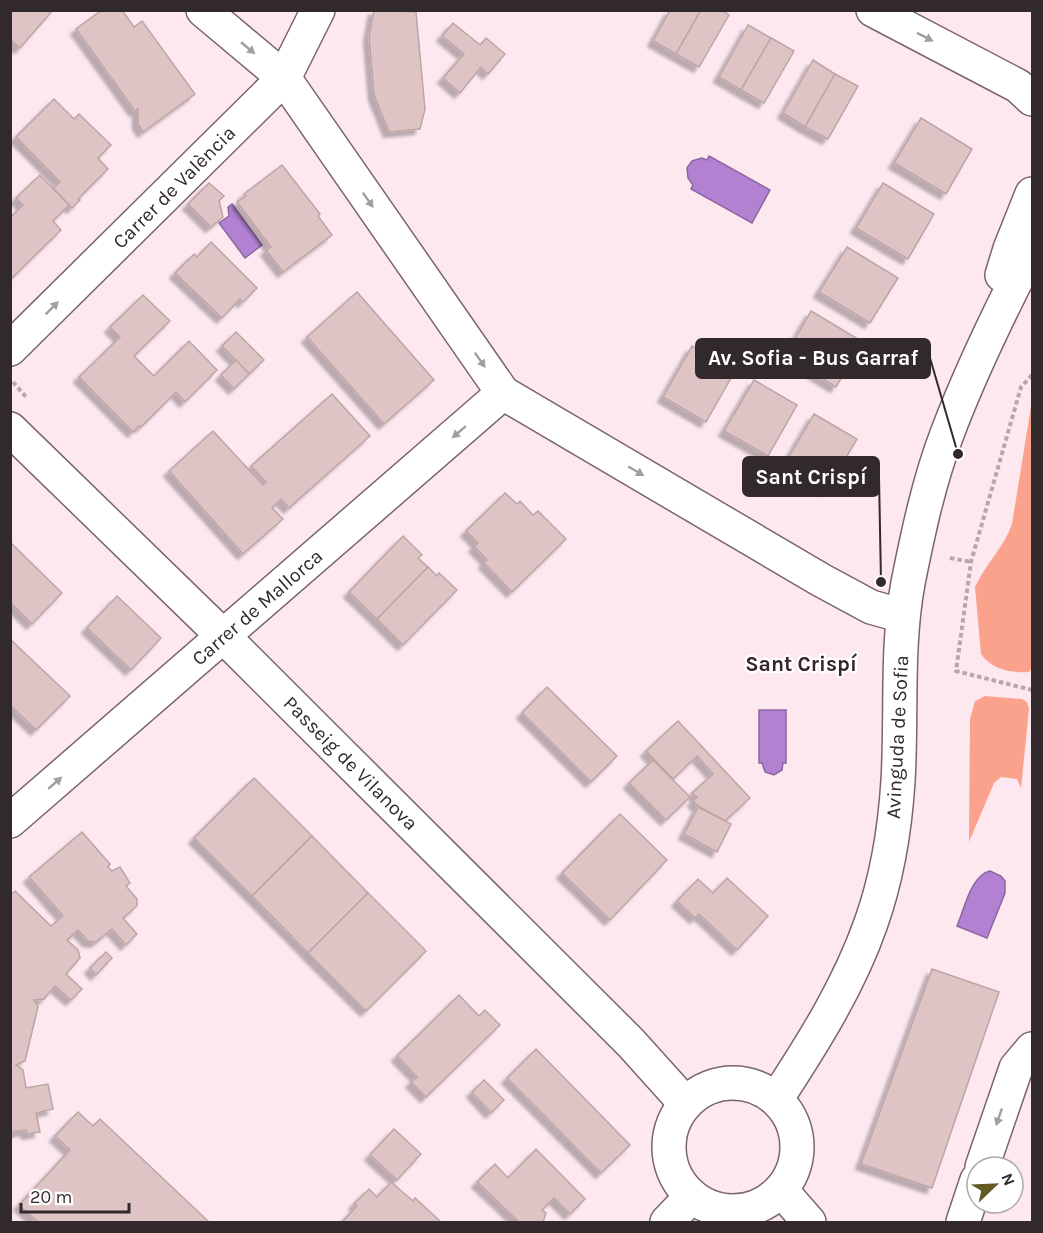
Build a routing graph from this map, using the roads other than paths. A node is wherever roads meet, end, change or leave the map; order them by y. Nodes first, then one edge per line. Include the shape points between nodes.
1 (203, 10) edge
2 (318, 10) edge
3 (873, 10) edge
4 (284, 78) junction
5 (1032, 99) edge
6 (1032, 194) edge
7 (1032, 249) edge
8 (10, 349) edge
9 (977, 360) junction
10 (503, 393) junction
11 (10, 429) edge
12 (903, 616) junction
13 (224, 637) junction
14 (10, 821) edge
15 (1031, 1050) edge
16 (777, 1098) junction
17 (686, 1102) junction
18 (986, 1155) edge
19 (781, 1190) junction
20 (692, 1197) junction
21 (667, 1222) edge
22 (809, 1222) edge

1 -> 4 street
2 - 4 street, Carrer de València
3 -> 5 street via 1018,86
8 -> 4 street, Carrer de València
4 -> 10 street
6 - 9 street, Avinguda de Sofia via 1010,249
7 - 9 street, Avinguda de Sofia
9 - 12 street, Avinguda de Sofia via 938,463
10 -> 12 street via 821,580 871,607
10 -> 13 street, Carrer de Mallorca
11 - 13 street, Passeig de Vilanova
12 - 16 street, Avinguda de Sofia via 898,784 885,876 856,960 821,1028
14 -> 13 street, Carrer de Mallorca
13 - 17 street, Passeig de Vilanova
15 -> 18 street via 1016,1068
16 - 17 street via 741,1083 721,1083
16 - 19 street via 797,1140 796,1160
17 - 20 street via 678,1114 669,1151 673,1171
19 - 20 street via 758,1206 738,1211 706,1206
19 - 22 street
20 - 21 street

